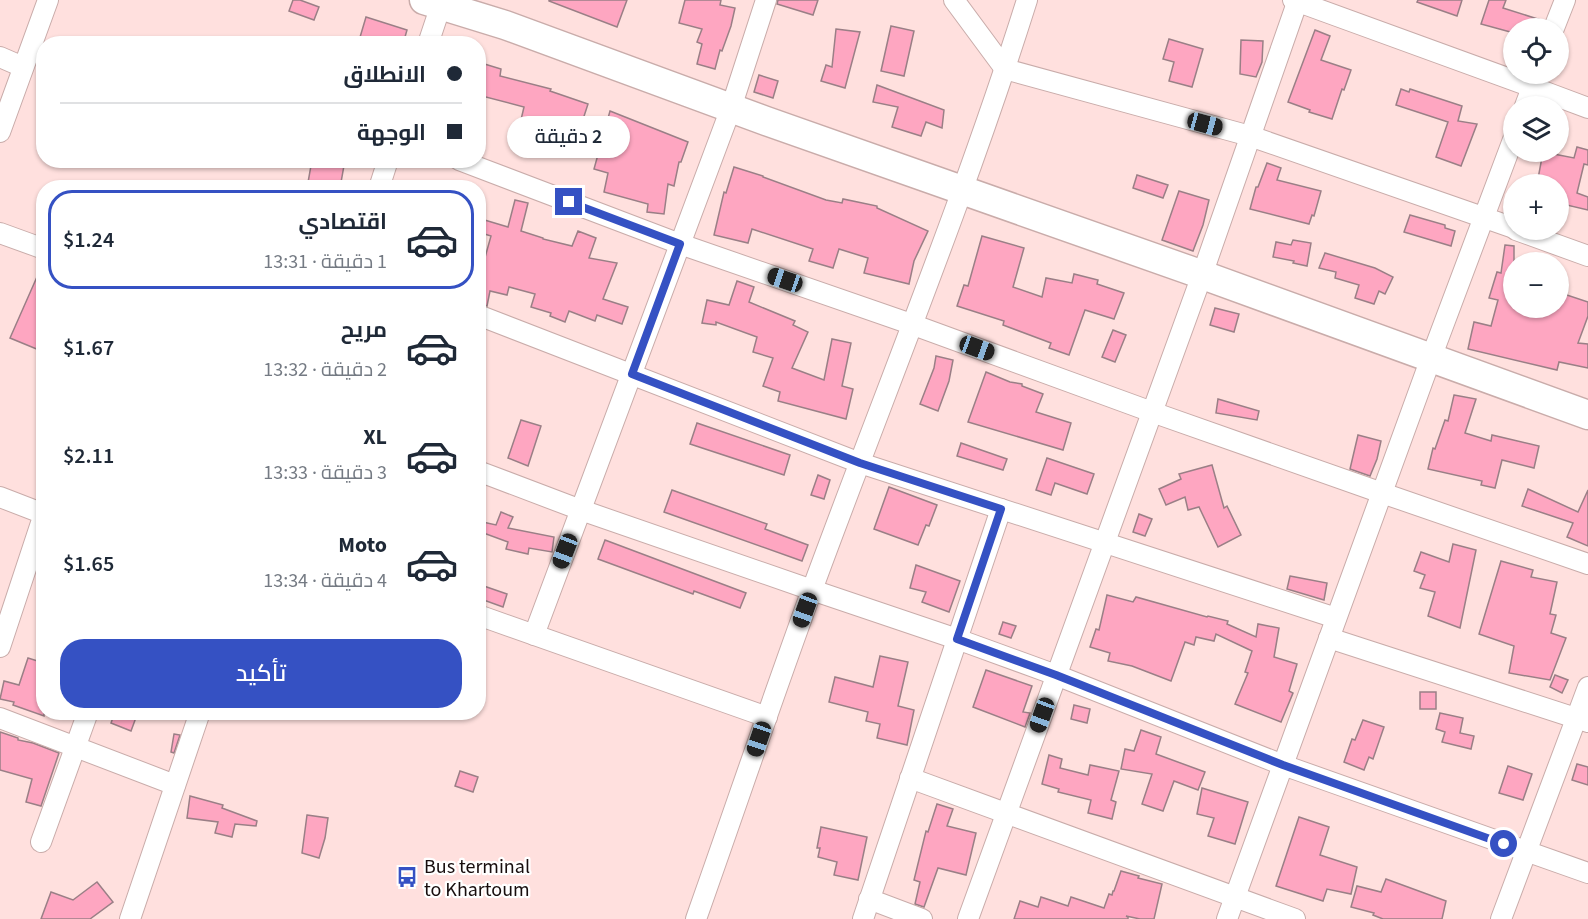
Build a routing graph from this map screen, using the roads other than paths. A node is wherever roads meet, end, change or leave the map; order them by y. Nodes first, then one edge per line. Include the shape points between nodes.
1 (48, 0) edge
2 (766, 0) edge
3 (954, 0) edge
4 (1027, 0) edge
5 (1565, 0) edge
6 (1296, 1) edge
7 (443, 3) edge
8 (1558, 18) edge
9 (431, 36) edge
10 (0, 57) edge
11 (23, 67) junction
12 (1005, 69) junction
13 (1503, 69) edge
14 (1543, 84) edge
15 (731, 108) junction
16 (1588, 108) edge
17 (0, 132) edge
18 (1250, 136) junction
19 (1505, 162) edge
20 (480, 168) edge
21 (961, 190) junction
22 (1484, 217) junction
23 (1503, 224) edge
24 (0, 233) edge
25 (1545, 240) edge
26 (680, 244) junction
27 (36, 246) edge
28 (1588, 256) edge
29 (1202, 275) junction
30 (486, 318) edge
31 (911, 324) junction
32 (1431, 358) junction
33 (632, 374) junction
34 (1152, 412) junction
35 (1588, 415) edge
36 (860, 463) junction
37 (486, 474) edge
38 (1382, 493) junction
39 (0, 497) edge
40 (1001, 509) junction
41 (581, 510) junction
42 (36, 511) edge
43 (36, 538) edge
44 (1104, 543) junction
45 (1588, 564) edge
46 (812, 590) junction
47 (486, 618) edge
48 (1336, 618) junction
49 (534, 635) junction
50 (1329, 638) junction
51 (957, 639) junction
52 (0, 647) edge
53 (1056, 675) junction
54 (1588, 687) edge
55 (767, 717) junction
56 (0, 718) edge
57 (85, 720) edge
58 (197, 720) edge
59 (1582, 720) edge
60 (76, 747) junction
61 (1283, 765) junction
62 (910, 778) junction
63 (175, 785) junction
64 (1007, 813) junction
65 (41, 842) dead end
66 (1526, 851) junction
67 (1588, 873) edge
68 (1235, 897) junction
69 (869, 899) junction
70 (130, 919) edge
71 (696, 919) edge
72 (863, 919) edge
73 (922, 919) edge
74 (968, 919) edge
75 (1227, 919) edge
76 (1295, 919) edge
77 (1501, 919) edge

1 - 11 street
2 - 15 street
3 - 12 street
4 - 12 street
5 - 8 street
6 - 13 street
6 - 18 street
7 - 9 street
7 - 15 street
10 - 11 street
11 - 17 street
12 - 18 street
12 - 21 street
14 - 16 street
15 - 21 street
15 - 26 street
18 - 22 street
18 - 29 street
19 - 22 street
20 - 26 street
21 - 29 street
21 - 31 street
22 - 23 street
22 - 32 street
24 - 27 street
25 - 28 street
26 - 31 street
26 - 33 street
29 - 32 street
29 - 34 street
30 - 33 street
31 - 34 street
31 - 36 street
32 - 35 street
32 - 38 street
33 - 36 street
33 - 41 street
34 - 38 street
34 - 44 street
36 - 40 street
36 - 46 street
37 - 41 street
38 - 45 street
38 - 48 street
39 - 42 street
40 - 44 street
40 - 51 street
41 - 46 street
41 - 49 street
43 - 52 street
44 - 48 street
44 - 53 street
46 - 51 street
46 - 55 street
47 - 49 street
48 - 50 street
49 - 55 street
50 - 59 street
50 - 61 street
51 - 53 street
51 - 62 street
53 - 61 street
53 - 64 street
54 - 59 street
55 - 71 street
56 - 60 street
57 - 60 street
58 - 63 street
59 - 66 street
60 - 63 street
60 - 65 street
61 - 66 street
61 - 68 street
62 - 64 street
62 - 69 street
63 - 70 street
64 - 68 street
64 - 74 street
66 - 67 street
66 - 77 street
68 - 75 street
68 - 76 street
69 - 72 street
69 - 73 street

